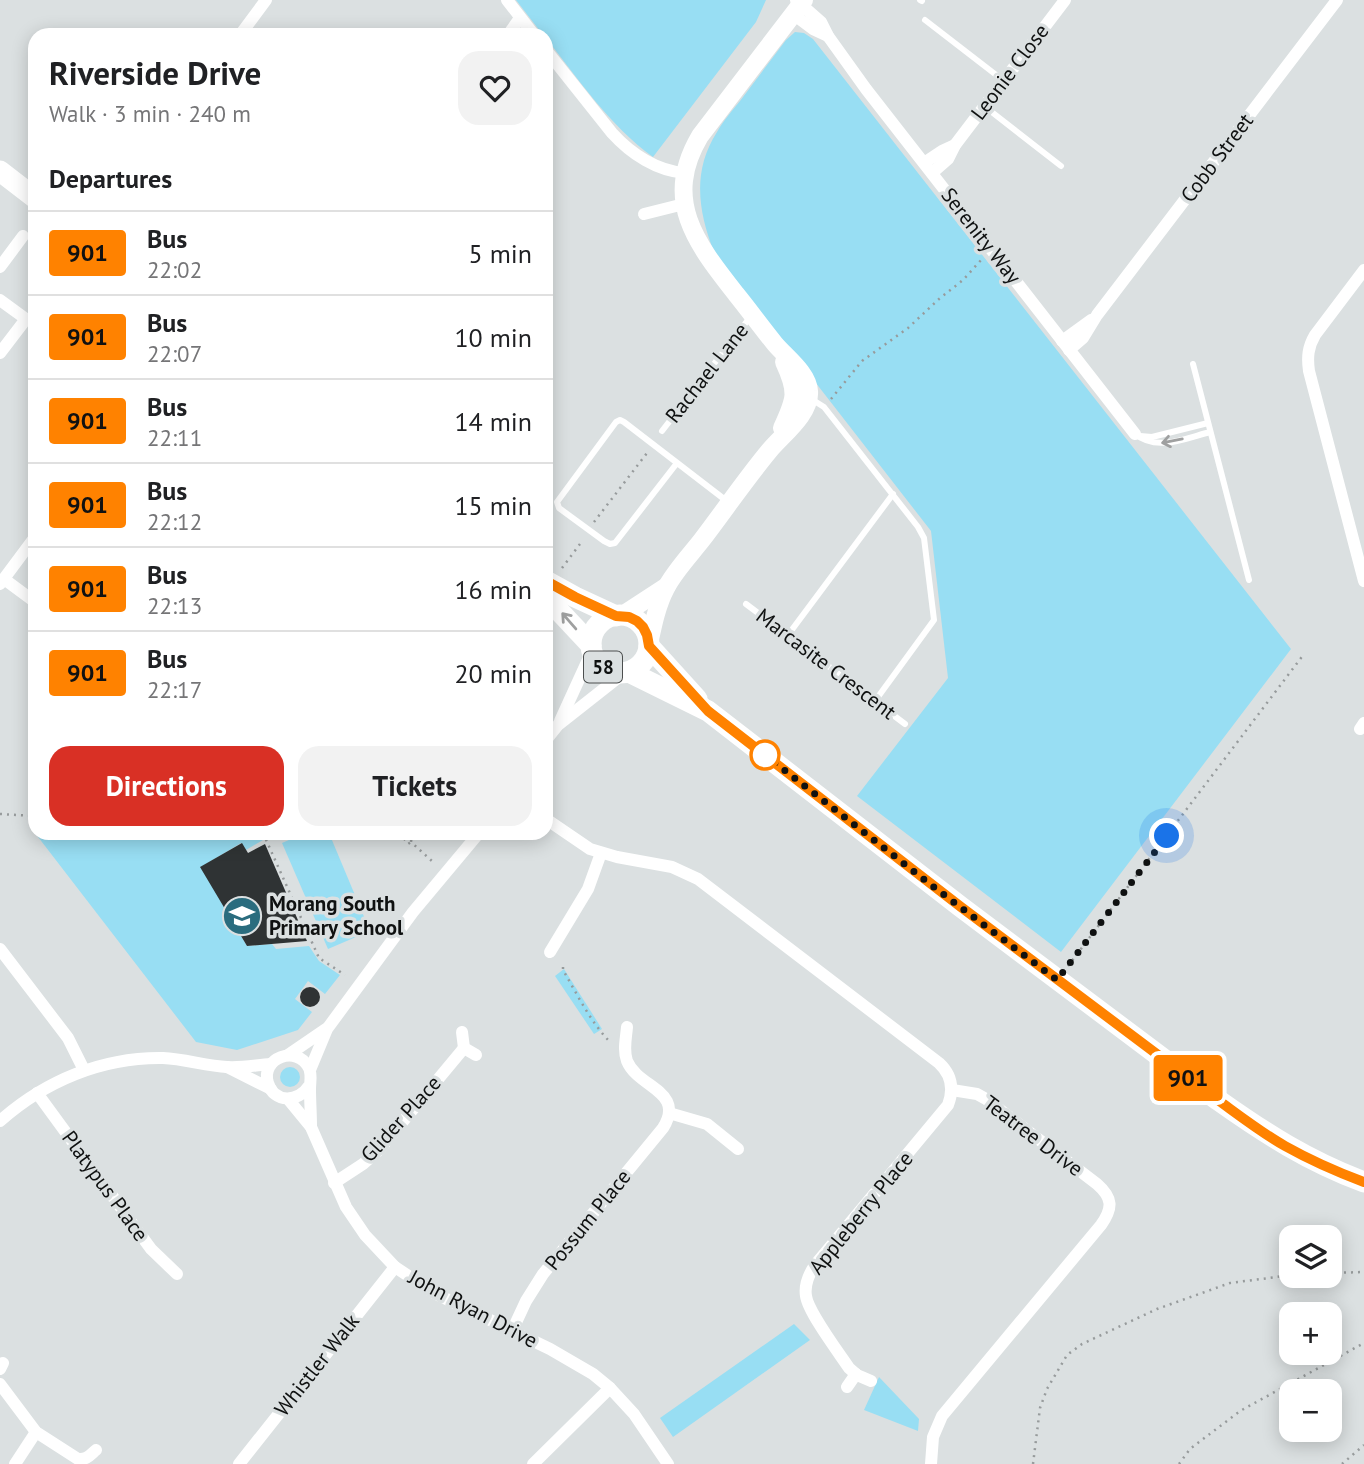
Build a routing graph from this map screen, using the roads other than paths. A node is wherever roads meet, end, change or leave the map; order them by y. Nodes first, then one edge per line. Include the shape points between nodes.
1 (266, 0) edge
2 (507, 0) edge
3 (1065, 0) edge
4 (1337, 0) edge
5 (799, 5) edge
6 (520, 18) junction
7 (925, 20) dead end
8 (245, 28) edge
9 (513, 28) edge
10 (528, 28) edge
11 (553, 59) edge
12 (1004, 80) junction
13 (984, 106) junction
14 (1061, 166) dead end
15 (928, 168) junction
16 (686, 169) junction
17 (0, 171) edge
18 (28, 193) edge
19 (684, 204) junction
20 (644, 214) dead end
21 (23, 236) dead end
22 (0, 267) edge
23 (1364, 270) edge
24 (0, 300) edge
25 (752, 314) junction
26 (28, 320) edge
27 (28, 325) edge
28 (1065, 345) junction
29 (0, 354) edge
30 (1194, 365) dead end
31 (809, 402) junction
32 (1208, 423) junction
33 (662, 431) dead end
34 (1210, 432) junction
35 (1135, 434) junction
36 (677, 463) junction
37 (893, 494) junction
38 (730, 503) junction
39 (28, 546) edge
40 (554, 575) edge
41 (1249, 580) dead end
42 (2, 581) edge
43 (1364, 581) edge
44 (667, 586) junction
45 (28, 598) edge
46 (746, 604) dead end
47 (553, 605) edge
48 (618, 616) junction
49 (788, 635) junction
50 (649, 645) junction
51 (592, 648) junction
52 (626, 672) junction
53 (875, 701) junction
54 (708, 711) junction
55 (905, 724) dead end
56 (558, 725) junction
57 (553, 731) edge
58 (553, 824) edge
59 (473, 840) edge
60 (601, 853) junction
61 (550, 952) dead end
62 (2, 957) edge
63 (627, 1027) dead end
64 (327, 1029) junction
65 (462, 1032) dead end
66 (288, 1055) junction
67 (271, 1064) junction
68 (227, 1067) junction
69 (84, 1070) junction
70 (310, 1070) junction
71 (309, 1086) junction
72 (271, 1089) junction
73 (952, 1090) junction
74 (37, 1093) junction
75 (288, 1099) junction
76 (669, 1113) junction
77 (0, 1121) edge
78 (311, 1127) junction
79 (738, 1149) dead end
80 (1364, 1182) edge
81 (334, 1183) junction
82 (395, 1267) junction
83 (177, 1274) dead end
84 (512, 1331) junction
85 (856, 1374) junction
86 (871, 1381) dead end
87 (0, 1384) edge
88 (847, 1387) dead end
89 (610, 1388) junction
90 (36, 1432) junction
91 (96, 1450) dead end
92 (15, 1464) edge
93 (239, 1464) edge
94 (533, 1464) edge
95 (668, 1464) edge
96 (931, 1464) edge

1 - 8 street
2 - 6 street
3 - 12 street, Leonie Close
4 - 28 street, Cobb Street via 1097,315
5 - 15 street, Serenity Way via 817,18
5 - 16 street via 700,136
6 - 9 street
6 - 10 street
7 - 12 lane
11 - 16 street via 632,151
12 - 13 street, Leonie Close
13 - 14 lane
13 - 15 street, Leonie Close via 955,145 942,151
15 - 28 street, Serenity Way
16 - 19 street
17 - 18 main road
19 - 20 street
19 - 25 street via 697,240
21 - 22 street
23 - 43 street via 1315,335 1307,356
24 - 26 street
25 - 31 street via 775,343 794,391
25 - 33 lane, Rachael Lane
27 - 29 street
28 - 35 street, Serenity Way
30 - 32 lane
31 - 37 lane
31 - 38 street via 783,424 771,449
32 - 34 lane
32 - 35 lane via 1152,437
34 -> 35 lane via 1160,444
34 - 41 lane
36 - 36 lane via 620,420 557,502 559,508 604,541 615,543
36 - 38 lane
37 - 49 lane
37 - 53 lane via 923,535 934,617
38 - 44 street
39 - 42 street
40 - 48 main road, 58 via 575,597
42 - 45 street
44 - 48 street
44 - 50 street
46 - 49 lane, Marcasite Crescent
51 -> 47 main road, 58
48 - 50 main road, 58 via 637,621
48 - 51 main road, 58 via 601,623 592,637
49 - 53 lane, Marcasite Crescent
50 - 52 main road, 58 via 640,665
50 - 54 main road, 58
51 - 52 main road, 58 via 595,659 607,670
51 - 56 street
52 - 54 main road, 58
52 - 56 street
53 - 55 lane, Marcasite Crescent
54 - 80 main road, 58 via 1218,1100 1284,1145
56 - 57 street
58 - 60 street
59 - 64 street via 413,912
60 - 61 street via 588,889
60 - 73 street via 672,867 698,878 939,1063 948,1073
62 - 69 street via 68,1038
63 - 76 street via 624,1050 628,1065 663,1096
64 - 66 street
64 - 70 street
65 - 81 street, Glider Place via 470,1051 380,1149
66 - 67 street
66 - 70 street via 301,1059
67 - 68 street
67 - 72 street via 267,1077
68 - 69 street via 163,1058 124,1060
68 - 72 street
69 - 74 street
70 - 71 street
71 - 75 street via 301,1096
71 - 78 street, John Ryan Drive
72 - 75 street
73 - 85 street, Appleberry Place via 942,1114 807,1278 810,1308
73 - 96 street, Teatree Drive via 986,1099 1097,1184 1108,1195 1110,1207 1101,1225 942,1416 933,1437
74 - 77 street
74 - 83 street, Platypus Place via 151,1250
75 - 78 street, John Ryan Drive
76 - 79 street via 713,1121
76 - 84 street, Possum Place via 663,1128 537,1282
78 - 81 street, John Ryan Drive
81 - 82 street, John Ryan Drive via 345,1207
82 - 84 street, John Ryan Drive via 434,1293
82 - 93 street, Whistler Walk
84 - 89 street, John Ryan Drive via 573,1361
85 - 86 street, Appleberry Place
85 - 88 street
87 - 90 street
89 - 94 street
89 - 95 street, John Ryan Drive
90 - 91 street via 78,1459
90 - 92 street

